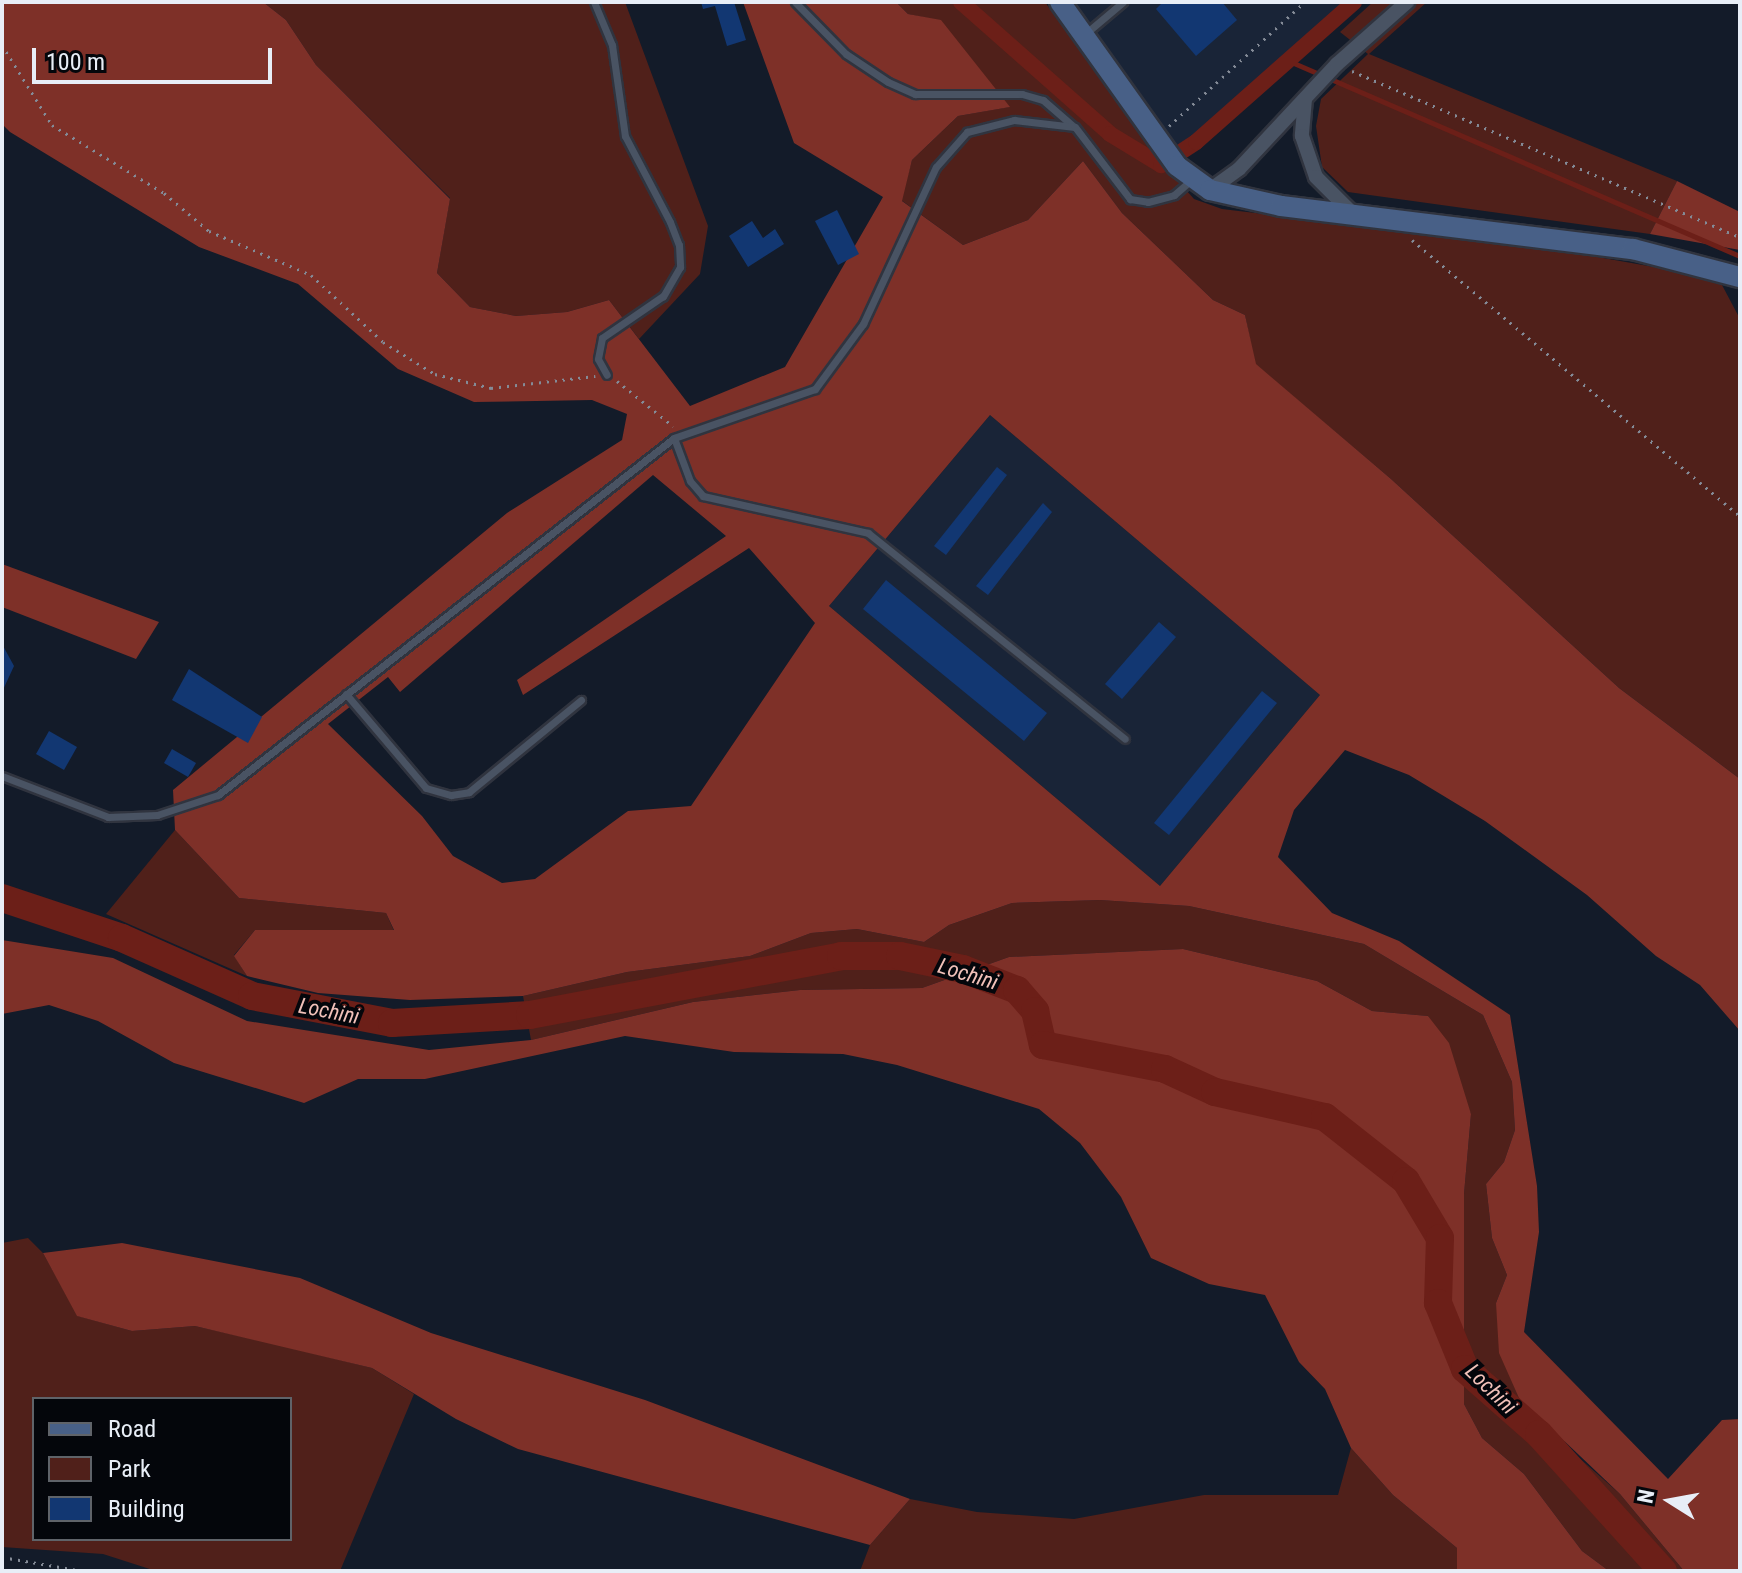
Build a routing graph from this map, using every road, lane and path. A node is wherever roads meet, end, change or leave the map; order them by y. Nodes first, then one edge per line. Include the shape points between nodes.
1 (594, 2) edge
2 (795, 2) edge
3 (1060, 2) edge
4 (1123, 2) edge
5 (1305, 2) edge
6 (1407, 2) edge
7 (1084, 36) junction
8 (2, 45) edge
9 (1337, 64) junction
10 (1305, 99) junction
11 (1075, 127) junction
12 (1157, 139) junction
13 (1193, 178) junction
14 (1352, 213) junction
15 (1406, 235) dead end
16 (1740, 237) edge
17 (1740, 277) edge
18 (607, 375) junction
19 (674, 438) junction
20 (1740, 516) edge
21 (346, 694) junction
22 (581, 700) dead end
23 (1125, 739) dead end
24 (2, 776) edge
25 (2, 1557) edge
26 (83, 1571) edge

1 - 18 lane via 612,45 625,136 675,234 680,267 663,296 602,338 598,359
2 - 11 lane via 846,54 888,82 915,94 1022,94 1043,100
3 - 7 street
4 - 7 lane
5 - 12 path
6 - 9 street
7 - 12 street
8 - 18 path via 52,125 164,193 209,231 311,275 383,342 435,374 491,388
9 - 10 street
9 - 16 path
10 - 13 street via 1239,169
10 - 14 street via 1302,136 1316,177
11 - 13 lane via 1130,199 1148,202 1174,195
11 - 19 lane via 1014,120 967,132 936,167 863,324 815,389
12 - 13 street
13 - 14 street via 1281,206
14 - 17 street via 1633,249
15 - 20 path
18 - 19 path via 673,425
19 - 21 lane
19 - 23 lane via 690,481 703,496 868,533
21 - 22 lane via 426,788 451,795 469,792
21 - 24 lane via 218,795 157,815 108,817
25 - 26 path

